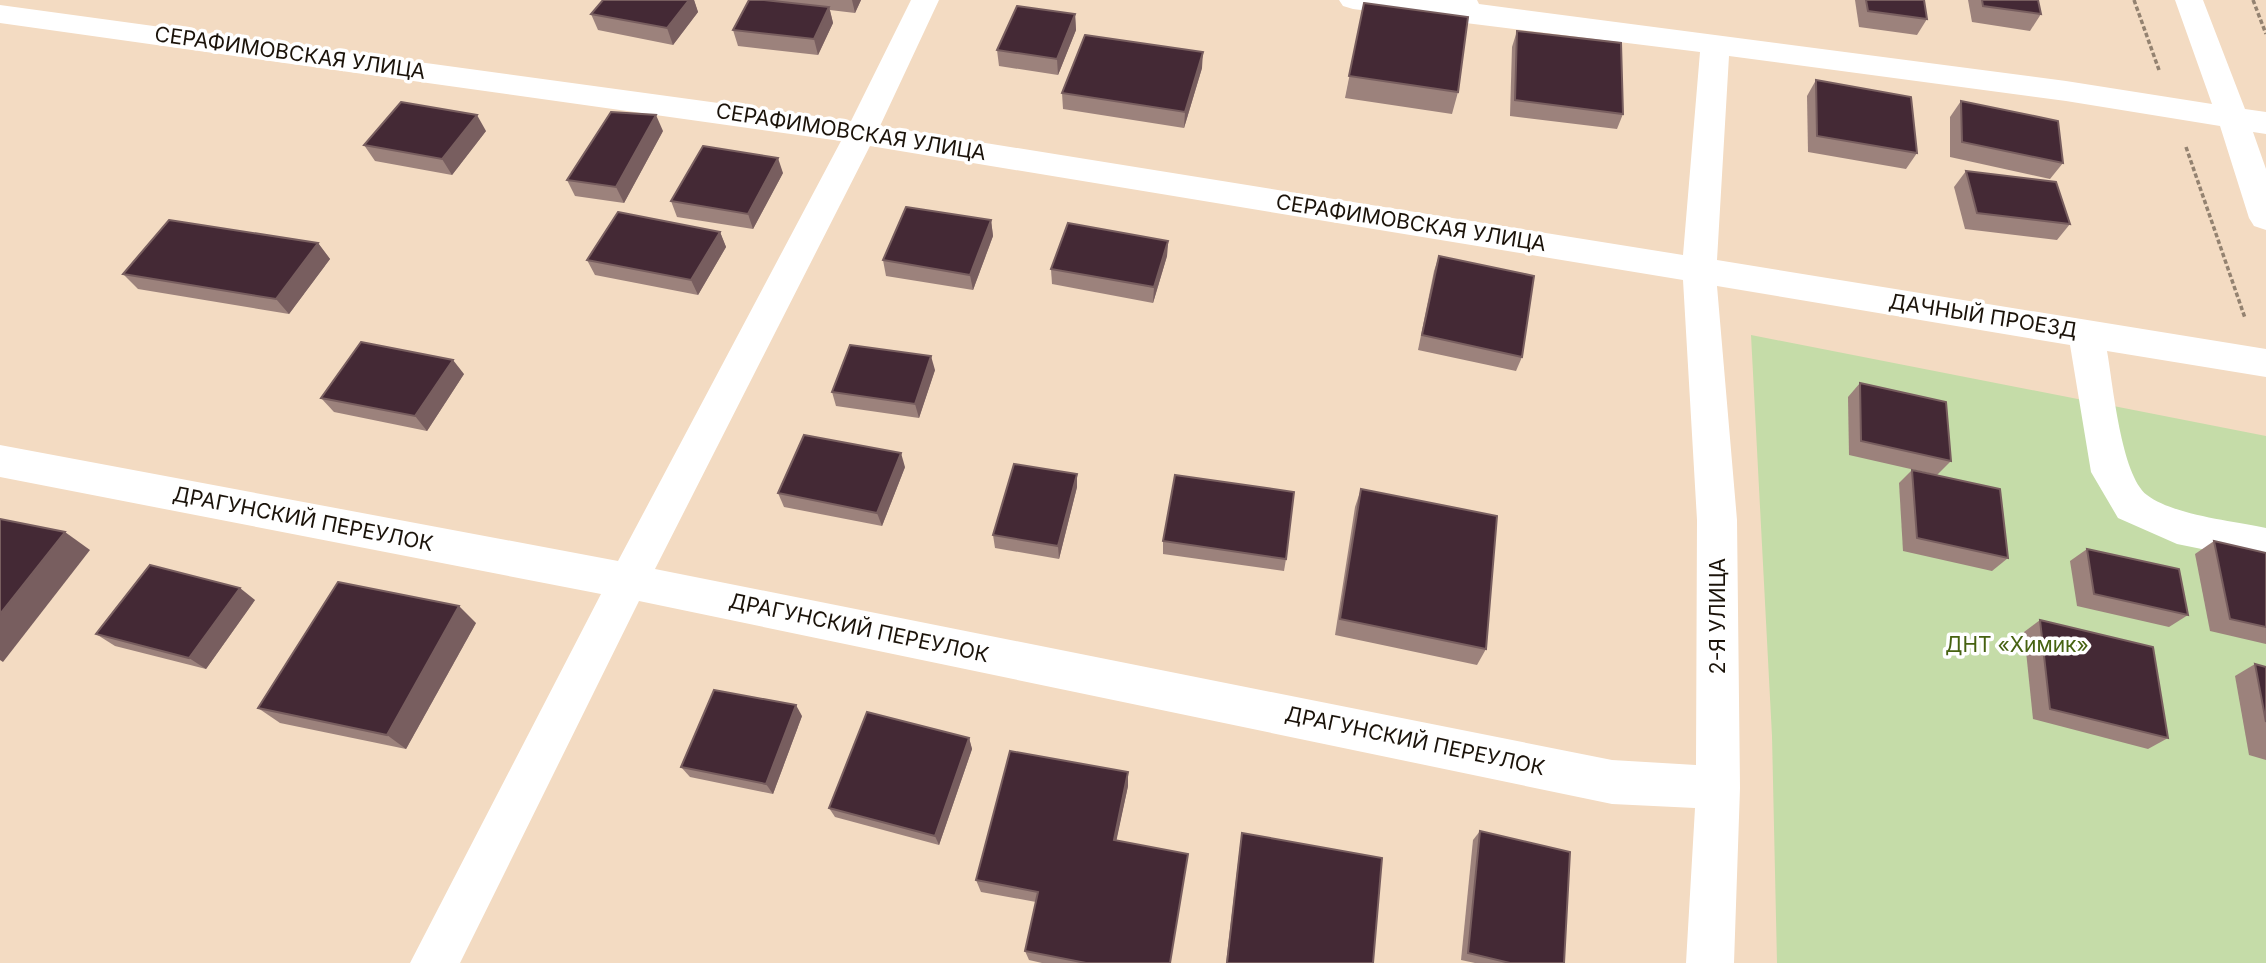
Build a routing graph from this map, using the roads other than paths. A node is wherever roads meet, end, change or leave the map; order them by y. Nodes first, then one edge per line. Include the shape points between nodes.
1 (925, 0) edge
2 (1353, 0) edge
3 (2189, 0) edge
4 (1464, 6) edge
5 (0, 14) edge
6 (1715, 45) junction
7 (2232, 115) junction
8 (2266, 122) edge
9 (861, 133) junction
10 (2266, 218) edge
11 (1699, 270) junction
12 (2086, 333) junction
13 (2266, 363) edge
14 (0, 461) edge
15 (2266, 545) edge
16 (628, 581) junction
17 (1718, 788) junction
18 (434, 963) edge
19 (1710, 963) edge

1 - 9 street
2 - 4 street
3 - 7 street
4 - 6 street
5 - 9 street, СЕРАФИМОВСКАЯ УЛИЦА
6 - 7 street
6 - 11 street, 2-Я УЛИЦА
7 - 8 street
7 - 10 street
9 - 11 street, СЕРАФИМОВСКАЯ УЛИЦА
9 - 16 street
11 - 12 street, ДАЧНЫЙ ПРОЕЗД
11 - 17 street, 2-Я УЛИЦА via 1717,520
12 - 13 street, ДАЧНЫЙ ПРОЕЗД
12 - 15 street via 2110,472 2132,506 2178,527
14 - 16 street, ДРАГУНСКИЙ ПЕРЕУЛОК
16 - 17 street, ДРАГУНСКИЙ ПЕРЕУЛОК via 1612,782
16 - 18 street
17 - 19 street, 2-Я УЛИЦА

